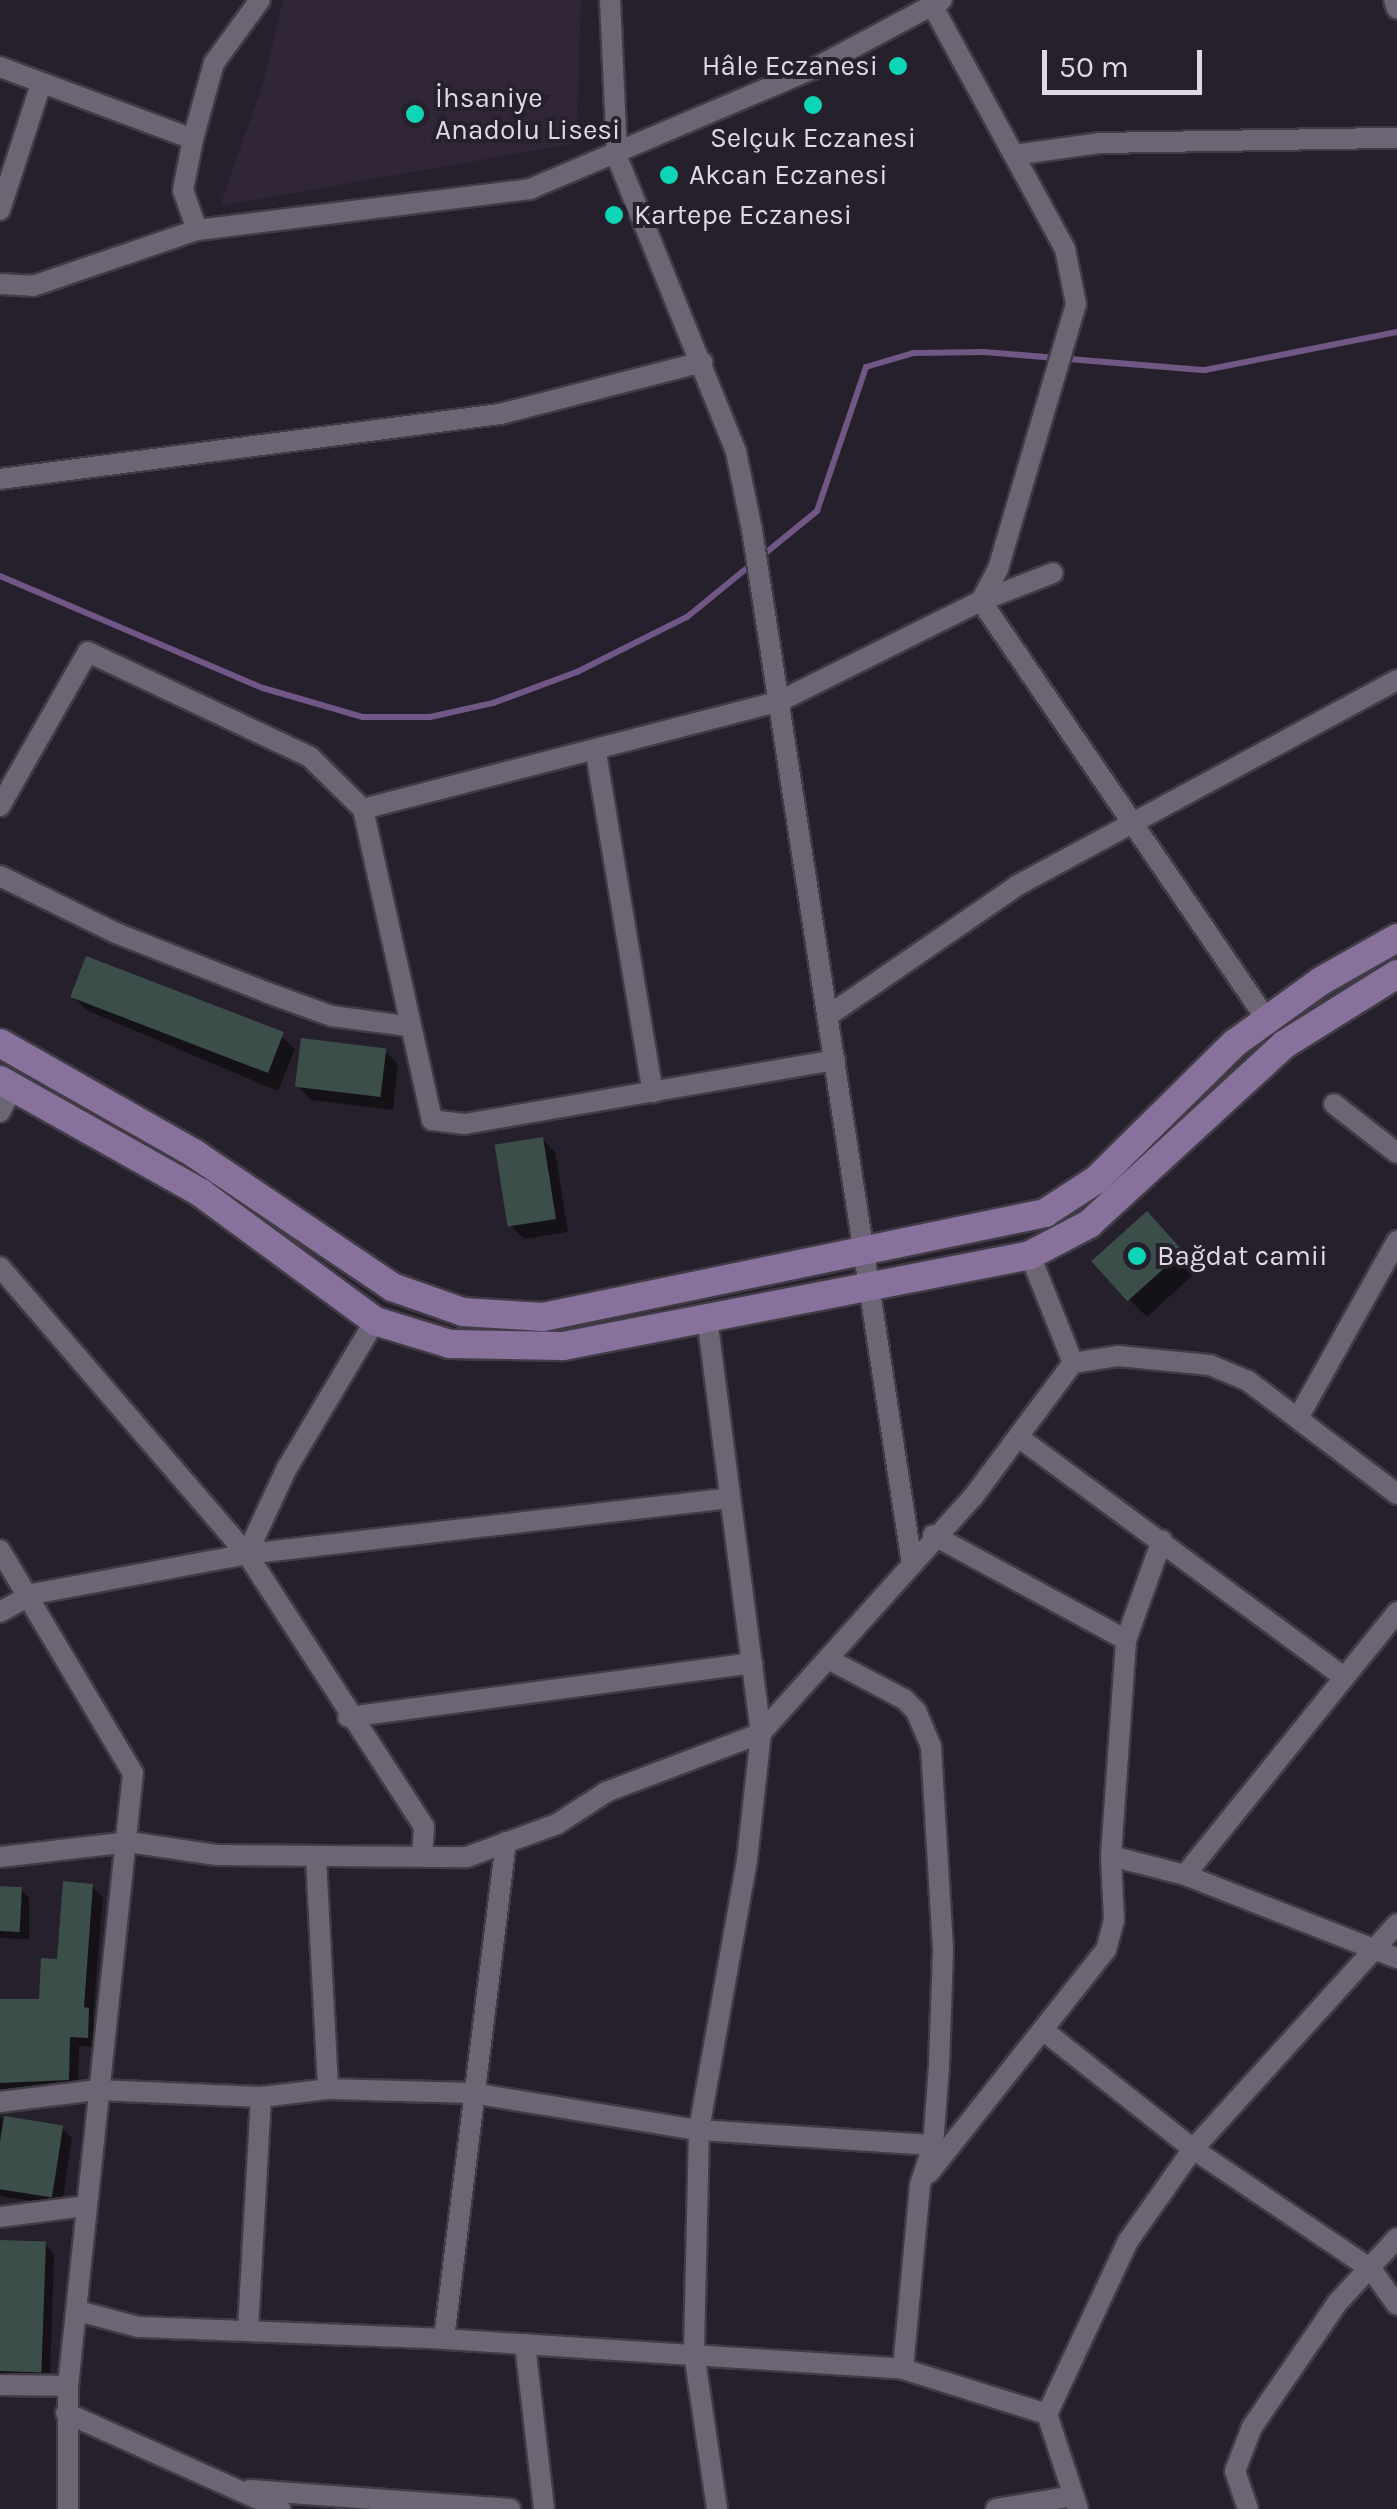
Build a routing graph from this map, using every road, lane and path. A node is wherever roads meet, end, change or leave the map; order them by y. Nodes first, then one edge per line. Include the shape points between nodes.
1 (260, 0) edge
2 (610, 0) edge
3 (1394, 0) edge
4 (937, 3) edge
5 (1397, 10) edge
6 (0, 67) edge
7 (40, 86) junction
8 (1397, 138) edge
9 (193, 139) junction
10 (1014, 155) junction
11 (617, 157) junction
12 (0, 210) edge
13 (197, 230) junction
14 (0, 284) edge
15 (702, 362) junction
16 (0, 479) edge
17 (1053, 573) dead end
18 (981, 601) junction
19 (1397, 680) edge
20 (780, 701) junction
21 (596, 752) junction
22 (0, 806) edge
23 (363, 809) junction
24 (1132, 825) junction
25 (0, 876) edge
26 (1397, 938) edge
27 (1397, 974) edge
28 (829, 1015) junction
29 (1266, 1020) junction
30 (407, 1026) junction
31 (0, 1043) edge
32 (836, 1060) junction
33 (6, 1083) edge
34 (653, 1092) junction
35 (1334, 1104) dead end
36 (0, 1112) edge
37 (1397, 1153) edge
38 (1397, 1242) edge
39 (864, 1249) junction
40 (1030, 1254) junction
41 (0, 1267) edge
42 (869, 1284) junction
43 (707, 1318) junction
44 (375, 1321) junction
45 (1073, 1363) junction
46 (1298, 1418) junction
47 (1020, 1439) junction
48 (1397, 1494) edge
49 (730, 1498) junction
50 (933, 1535) junction
51 (1162, 1540) junction
52 (0, 1550) edge
53 (247, 1554) junction
54 (912, 1563) junction
55 (32, 1594) junction
56 (0, 1612) edge
57 (1397, 1612) edge
58 (1126, 1640) junction
59 (828, 1659) junction
60 (752, 1663) junction
61 (1344, 1676) junction
62 (348, 1717) junction
63 (761, 1733) junction
64 (129, 1842) junction
65 (506, 1842) junction
66 (422, 1856) junction
67 (1111, 1856) junction
68 (0, 1857) edge
69 (316, 1858) junction
70 (1185, 1875) junction
71 (1397, 1924) edge
72 (1389, 1953) edge
73 (1043, 2030) junction
74 (328, 2088) junction
75 (98, 2090) junction
76 (472, 2094) junction
77 (261, 2097) junction
78 (0, 2102) edge
79 (699, 2130) junction
80 (933, 2145) junction
81 (1193, 2149) junction
82 (920, 2185) junction
83 (86, 2206) junction
84 (0, 2217) edge
85 (1397, 2238) edge
86 (1371, 2269) junction
87 (1397, 2305) edge
88 (78, 2312) junction
89 (248, 2329) junction
90 (444, 2339) junction
91 (525, 2344) junction
92 (694, 2353) junction
93 (903, 2369) junction
94 (0, 2385) edge
95 (68, 2386) junction
96 (66, 2413) junction
97 (1047, 2414) junction
98 (250, 2490) junction
99 (1076, 2502) edge
100 (68, 2509) edge
101 (281, 2509) edge
102 (510, 2509) edge
103 (544, 2509) edge
104 (717, 2509) edge
105 (996, 2509) edge
106 (1248, 2509) edge

1 - 9 street via 214,63
2 - 11 street
3 - 5 street
4 - 10 street
4 - 11 street via 814,69
6 - 7 street
7 - 9 street
7 - 12 street
8 - 10 street via 1099,143
9 - 13 street via 183,190
10 - 18 street via 1065,249 1076,304 998,569
11 - 13 street via 530,189
11 - 15 street
13 - 14 street via 33,286
15 - 16 street via 500,414
15 - 20 street via 736,452
17 - 18 street
18 - 20 street
18 - 24 street
19 - 24 street via 1240,759
20 - 21 street
20 - 28 street
21 - 23 street
21 - 34 street
22 - 23 street via 88,652 310,757
23 - 30 street
24 - 28 street via 1018,885
24 - 29 street
25 - 30 street via 116,933 268,993 332,1016
26 - 29 main road
27 - 40 main road via 1285,1044 1089,1224
28 - 32 street
29 - 39 main road via 1096,1180 1046,1212 986,1230
30 - 34 street via 432,1120 464,1124
31 - 39 main road via 195,1154 368,1274 440,1306 490,1316 570,1314
32 - 34 street
32 - 39 street
33 - 36 street
33 - 44 main road via 200,1193
35 - 37 street
38 - 46 street
39 - 42 street
40 - 42 main road
40 - 45 street
41 - 53 street
42 - 43 main road
42 - 54 street
43 - 44 main road via 527,1348 450,1344
43 - 49 street
44 - 53 street via 287,1468
45 - 46 street via 1118,1356 1210,1365 1248,1381
45 - 47 street
46 - 48 street
47 - 50 street
47 - 51 street
49 - 53 street
49 - 60 street
50 - 54 street
50 - 58 street
51 - 58 street
51 - 61 street
52 - 55 street
53 - 55 street
53 - 62 street
54 - 59 street
55 - 56 street
55 - 64 street via 133,1773
57 - 61 street
58 - 67 street
59 - 63 street
59 - 80 street via 904,1699 930,1747 942,1951
60 - 62 street
60 - 63 street
61 - 70 street
62 - 66 street via 424,1827
63 - 65 street via 606,1792 557,1824
63 - 79 street via 747,1860
64 - 68 street
64 - 69 street via 216,1856
64 - 75 street
65 - 66 street via 467,1857
65 - 76 street
66 - 69 street
67 - 70 street
67 - 73 street via 1114,1920 1106,1950
69 - 74 street
70 - 72 street
71 - 72 street
72 - 81 street
73 - 81 street
73 - 82 street
74 - 76 street
74 - 77 street
75 - 77 street
75 - 78 street
75 - 83 street
76 - 79 street
76 - 90 street
77 - 89 street
79 - 80 street
79 - 92 street
80 - 82 street
81 - 86 street
81 - 97 street via 1128,2241
82 - 93 street
83 - 84 street
83 - 88 street
85 - 86 street
86 - 87 street
86 - 106 street via 1338,2302 1252,2428 1235,2471
88 - 89 street via 138,2327
88 - 95 street
89 - 90 street
90 - 91 street
91 - 92 street
91 - 103 street
92 - 93 street
92 - 104 street
93 - 97 street
94 - 95 street
95 - 96 street
96 - 98 street
96 - 100 street
97 - 99 street
98 - 101 street
98 - 102 street
99 - 105 street

